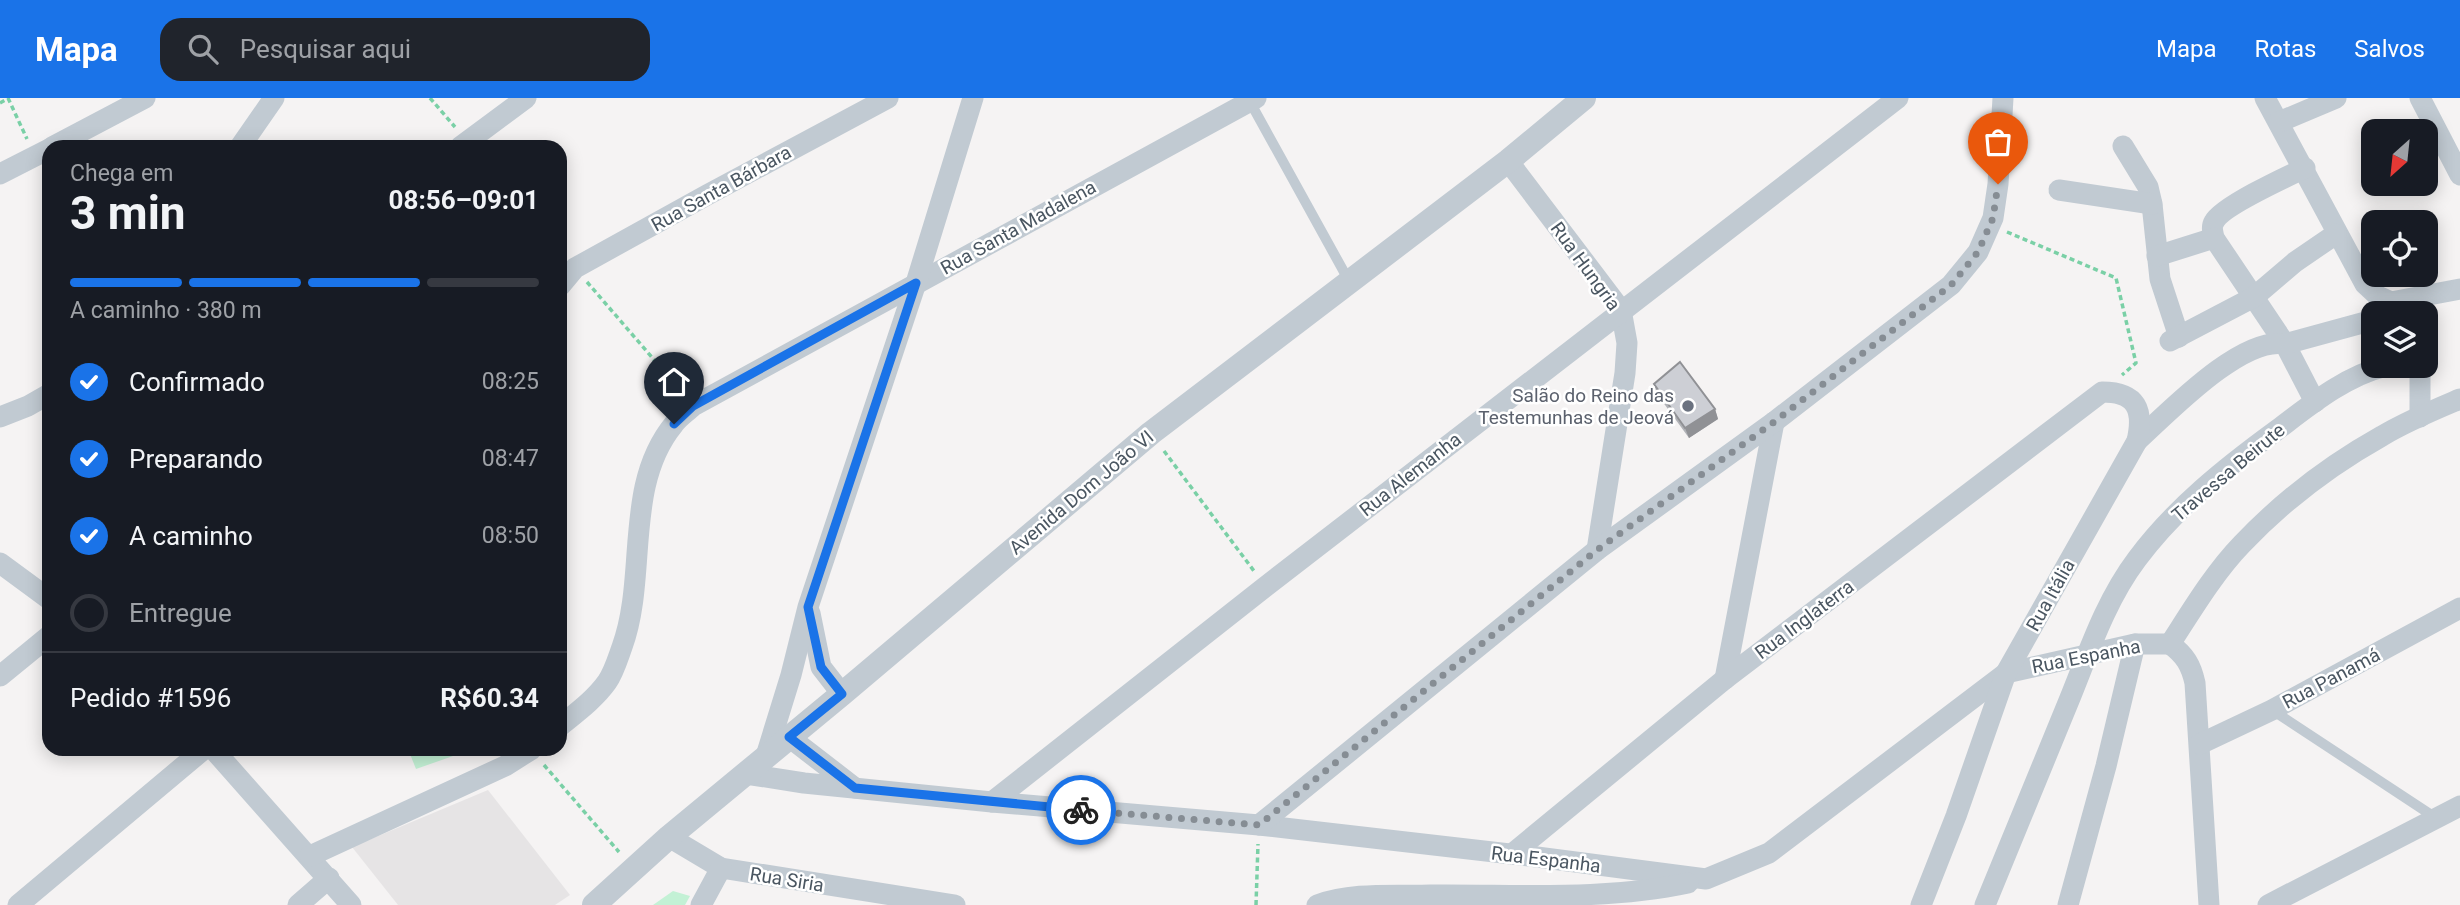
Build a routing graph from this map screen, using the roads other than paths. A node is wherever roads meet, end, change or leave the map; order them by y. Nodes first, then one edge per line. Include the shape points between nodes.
1 (145, 98) edge
2 (274, 98) edge
3 (526, 98) edge
4 (888, 98) edge
5 (973, 98) edge
6 (1584, 98) edge
7 (1898, 98) edge
8 (2003, 98) edge
9 (2265, 98) edge
10 (2336, 98) edge
11 (2420, 98) edge
12 (1251, 99) edge
13 (2279, 122) junction
14 (66, 140) edge
15 (245, 140) edge
16 (467, 140) edge
17 (2123, 146) dead end
18 (42, 153) edge
19 (1508, 161) junction
20 (2305, 168) junction
21 (0, 174) edge
22 (2460, 175) edge
23 (2059, 190) dead end
24 (2152, 204) junction
25 (2336, 234) junction
26 (2214, 239) junction
27 (2157, 256) junction
28 (567, 278) edge
29 (1349, 281) junction
30 (916, 283) junction
31 (2460, 289) edge
32 (2254, 297) junction
33 (2389, 301) edge
34 (2431, 301) edge
35 (1622, 310) junction
36 (2361, 323) edge
37 (2285, 344) junction
38 (2361, 376) edge
39 (2420, 378) edge
40 (2102, 392) joint
41 (42, 398) edge
42 (2460, 399) edge
43 (2315, 402) junction
44 (0, 417) edge
45 (2420, 417) junction
46 (1774, 422) junction
47 (2137, 441) junction
48 (1597, 550) junction
49 (0, 563) edge
50 (42, 588) edge
51 (808, 607) junction
52 (2460, 608) edge
53 (42, 642) edge
54 (2135, 644) junction
55 (2170, 644) junction
56 (2087, 654) junction
57 (821, 667) junction
58 (2006, 673) junction
59 (0, 676) edge
60 (1725, 679) junction
61 (788, 684) junction
62 (842, 694) junction
63 (2272, 710) junction
64 (567, 720) edge
65 (789, 737) junction
66 (2200, 744) junction
67 (196, 756) edge
68 (219, 756) edge
69 (522, 756) edge
70 (766, 756) junction
71 (746, 774) junction
72 (855, 788) junction
73 (992, 802) junction
74 (2460, 806) edge
75 (2436, 818) junction
76 (1259, 825) junction
77 (669, 837) junction
78 (1512, 854) junction
79 (310, 856) junction
80 (1537, 857) junction
81 (721, 868) junction
82 (329, 878) junction
83 (1706, 879) junction
84 (1535, 895) junction
85 (1370, 896) junction
86 (18, 905) edge
87 (298, 905) edge
88 (351, 905) edge
89 (594, 905) edge
90 (701, 905) edge
91 (955, 905) edge
92 (1317, 905) edge
93 (1389, 905) edge
94 (1921, 905) edge
95 (1985, 905) edge
96 (2068, 905) edge
97 (2209, 905) edge
98 (2268, 905) edge

1 - 14 street
2 - 15 street
3 - 16 street
4 - 28 street, Rua Santa Bárbara via 575,268
5 - 30 street
6 - 19 street, Avenida Dom João VI
7 - 35 street, Rua Alemanha
8 - 46 street via 1993,218 1978,252 1951,285
9 - 13 street
10 - 13 street
11 - 22 street
12 - 29 lane
12 - 30 street, Rua Santa Madalena
13 - 20 street
17 - 24 street via 2140,172
18 - 21 street
19 - 29 street, Avenida Dom João VI
19 - 35 street, Rua Hungria
20 - 25 street
20 - 26 street via 2218,217
23 - 24 street
24 - 27 street
25 - 32 street
25 - 33 street via 2365,284
26 - 27 street
26 - 32 street
27 - 32 street via 2174,339
29 - 62 street, Avenida Dom João VI via 1151,433
30 - 51 street
30 - 64 street, Rua Santa Madalena via 693,406 674,424 648,475 629,627 618,658 607,681
31 - 34 street
32 - 37 street
35 - 48 street, Rua Hungria via 1625,373
35 - 73 street, Rua Alemanha
36 - 37 street
37 - 43 street
37 - 47 street via 2265,343 2230,362
38 - 43 street, Travessa Beirute
39 - 45 street
40 - 47 street, Rua Itália via 2123,394 2133,401 2140,413
40 - 60 street, Rua Inglaterra
41 - 44 street
42 - 45 street
43 - 56 street, Travessa Beirute via 2226,468 2166,523 2120,584
45 - 55 street via 2383,435 2320,477 2251,535 2219,571
46 - 48 street
46 - 60 street
47 - 58 street, Rua Itália
48 - 76 street
49 - 50 street
51 - 57 street
51 - 61 street
52 - 63 street, Rua Panamá
53 - 59 street
54 - 55 street, Rua Espanha
54 - 56 street, Rua Espanha
54 - 96 street
55 - 66 street via 2192,668
56 - 58 street, Rua Espanha
56 - 95 street, Travessa Beirute
57 - 61 street
57 - 62 street
58 - 83 street, Rua Espanha via 1769,853
58 - 94 street, Rua Itália
60 - 78 street, Rua Inglaterra
61 - 70 street
62 - 65 street, Avenida Dom João VI
63 - 66 street, Rua Panamá
63 - 75 lane
65 - 70 street, Avenida Dom João VI
65 - 72 street
66 - 97 street
67 - 86 street
68 - 79 street
69 - 79 street
70 - 71 street, Avenida Dom João VI
71 - 72 street, Rua Espanha
71 - 77 street, Avenida Dom João VI
72 - 73 street, Rua Espanha
73 - 76 street, Rua Espanha
74 - 75 street
75 - 98 street
76 - 78 street, Rua Espanha
77 - 81 street, Rua Siria
77 - 89 street, Avenida Dom João VI
78 - 80 street, Rua Espanha
79 - 82 street
80 - 83 street, Rua Espanha
80 - 84 street
81 - 90 street
81 - 91 street, Rua Siria
82 - 87 street
82 - 88 street
83 - 84 street via 1634,891
84 - 85 street
85 - 92 street
85 - 93 street

